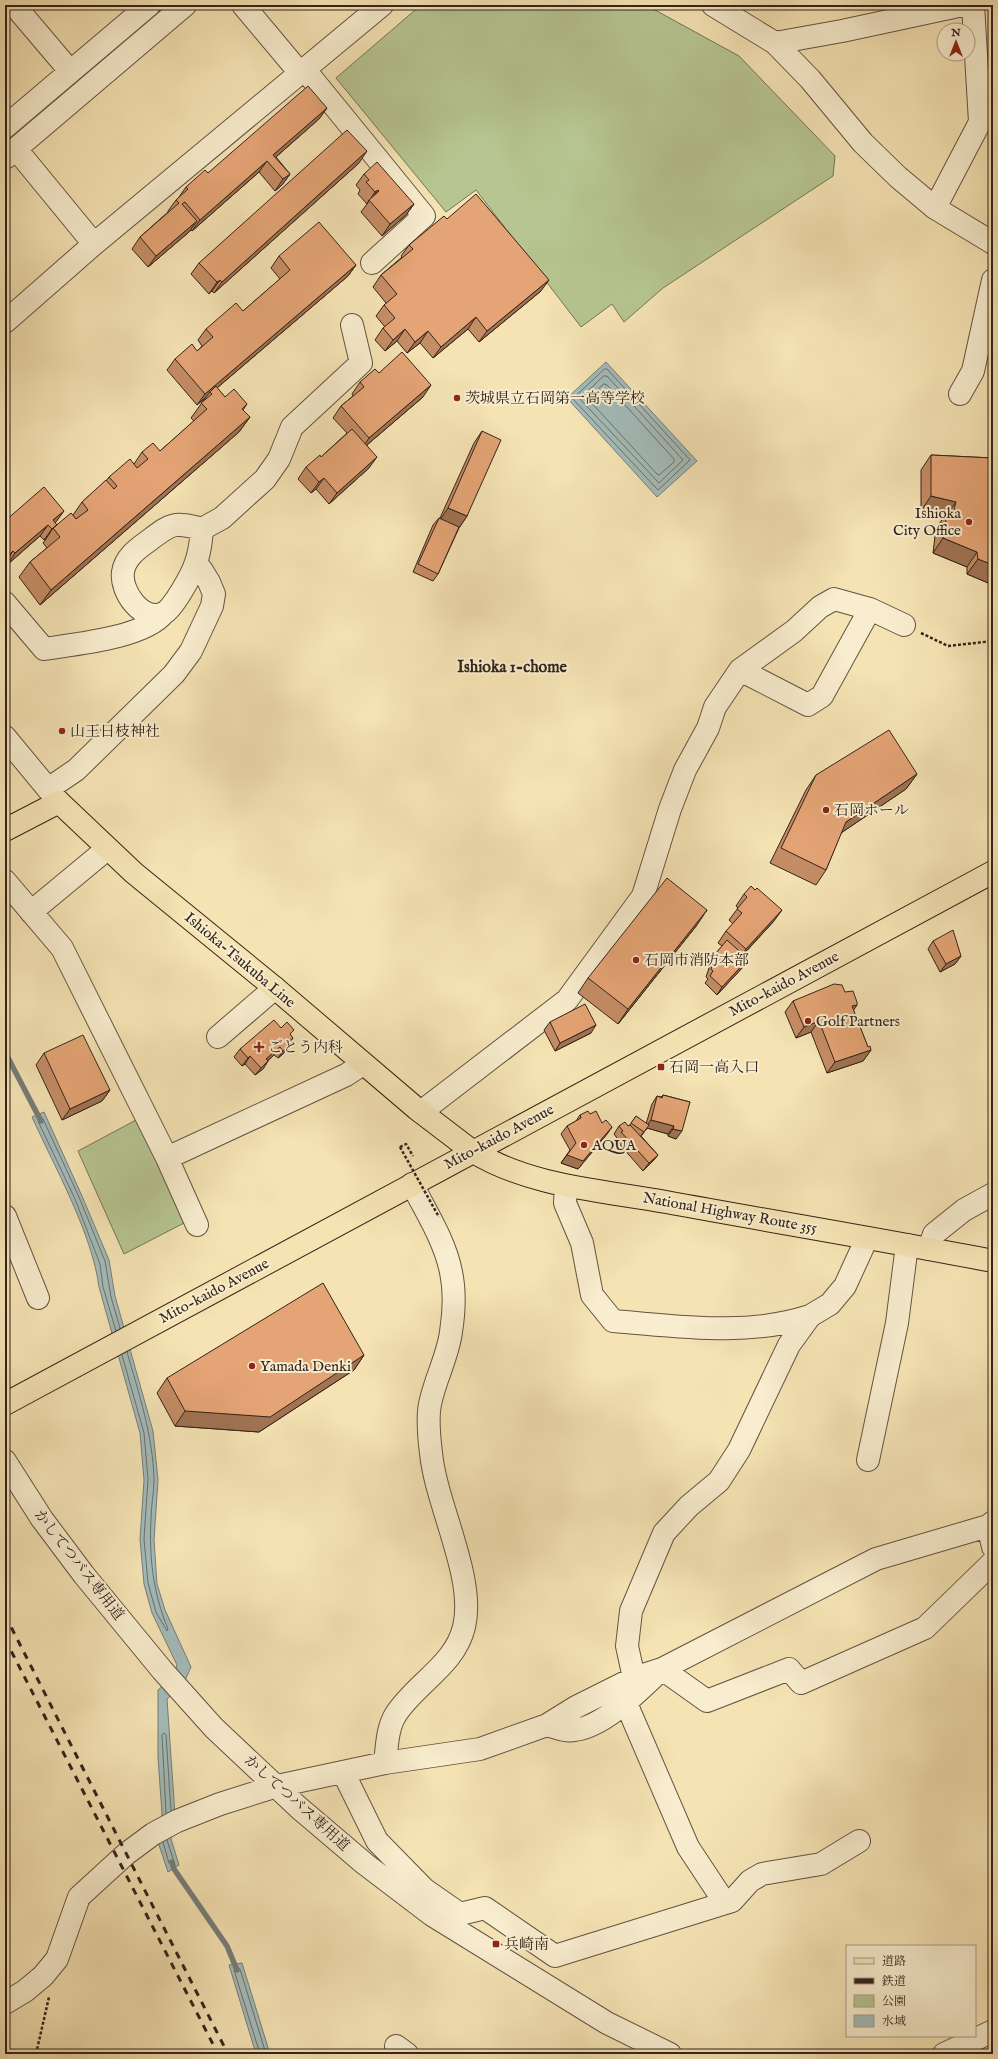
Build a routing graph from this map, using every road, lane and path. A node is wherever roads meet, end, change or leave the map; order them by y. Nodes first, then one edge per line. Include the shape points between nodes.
1 (14, 5) edge
2 (149, 5) edge
3 (185, 5) edge
4 (243, 5) edge
5 (382, 5) edge
6 (713, 5) edge
7 (963, 5) edge
8 (973, 5) edge
9 (775, 43) junction
10 (70, 71) junction
11 (303, 71) junction
12 (5, 127) edge
13 (10, 153) edge
14 (935, 208) junction
15 (993, 243) edge
16 (94, 244) junction
17 (372, 263) dead end
18 (993, 280) edge
19 (5, 322) edge
20 (352, 326) dead end
21 (960, 394) dead end
22 (202, 529) junction
23 (195, 566) junction
24 (5, 603) edge
25 (870, 609) junction
26 (164, 613) junction
27 (904, 625) joint
28 (993, 641) edge
29 (740, 670) junction
30 (5, 737) edge
31 (54, 796) junction
32 (5, 830) edge
33 (107, 849) junction
34 (993, 872) edge
35 (5, 881) edge
36 (31, 912) junction
37 (275, 988) junction
38 (218, 1037) dead end
39 (363, 1064) junction
40 (421, 1112) junction
41 (472, 1151) junction
42 (413, 1156) dead end
43 (167, 1158) junction
44 (412, 1184) junction
45 (566, 1186) junction
46 (993, 1194) edge
47 (5, 1216) edge
48 (439, 1217) dead end
49 (197, 1225) dead end
50 (867, 1238) junction
51 (907, 1245) junction
52 (930, 1249) junction
53 (993, 1261) edge
54 (38, 1298) dead end
55 (810, 1316) junction
56 (6, 1404) edge
57 (868, 1460) dead end
58 (5, 1461) edge
59 (991, 1532) edge
60 (993, 1562) edge
61 (662, 1669) junction
62 (634, 1678) junction
63 (626, 1703) junction
64 (547, 1725) junction
65 (385, 1763) junction
66 (343, 1772) junction
67 (277, 1786) junction
68 (859, 1841) dead end
69 (725, 1903) junction
70 (49, 1996) dead end
71 (5, 2003) edge
72 (993, 2031) edge
73 (36, 2054) edge
74 (670, 2054) edge
75 (944, 2054) edge

1 - 10 street
2 - 10 street
3 - 13 street
4 - 11 street
5 - 11 street
6 - 9 street
7 - 9 street
8 - 14 street via 980,122
9 - 14 street via 810,79 863,143
10 - 12 street
11 - 16 street
11 - 17 street via 424,216
13 - 16 street
14 - 15 street
16 - 19 street
18 - 21 street via 973,371
20 - 22 street via 361,363 292,427 278,459 265,479 222,518
22 - 23 street
22 - 26 street via 185,524 169,525 136,550 127,561 123,573 126,590 140,609 152,615
23 - 26 street via 173,603
23 - 31 street via 201,569 214,594 212,606 192,651 174,674 81,765
24 - 26 street via 44,649 90,642 146,628 158,621
25 - 27 street
25 - 29 street via 834,599 820,607 794,631
25 - 29 street via 822,696 808,705
27 - 28 path via 948,646
29 - 40 street via 715,707 708,728 685,770 670,809 644,896 567,1000
30 - 31 street
31 - 32 main road
31 - 33 main road, Ishioka-Tsukuba Line
33 - 36 street
33 - 37 main road, Ishioka-Tsukuba Line
34 - 41 main road, Mito-kaido Avenue
35 - 36 street
36 - 43 street via 62,948
37 - 38 street
37 - 39 main road, Ishioka-Tsukuba Line
39 - 40 main road, Ishioka-Tsukuba Line
39 - 43 street via 346,1075
40 - 41 main road, Ishioka-Tsukuba Line
41 - 44 main road, Mito-kaido Avenue
41 - 45 main road, National Highway Route 355 via 511,1171
42 - 48 path, bridge via 406,1144 400,1147
43 - 49 street
44 - 56 main road, Mito-kaido Avenue
44 - 65 street via 443,1247 452,1279 451,1333 430,1404 429,1423 431,1455 438,1492 464,1582 466,1615 460,1640 452,1654 396,1714 390,1729
45 - 50 main road, National Highway Route 355
45 - 55 street via 565,1203 582,1243 592,1295 613,1321 737,1329 796,1321
46 - 52 street via 964,1210 934,1234
47 - 54 street
50 - 51 main road, National Highway Route 355
50 - 55 street via 845,1286 830,1304
51 - 52 main road, National Highway Route 355
51 - 57 street via 897,1323
52 - 53 main road, National Highway Route 355
55 - 62 street via 789,1345 739,1450 719,1481 689,1506 664,1533 659,1543 649,1573 631,1611 627,1646
58 - 67 street, かしてつバス専用道 via 42,1519 84,1575 162,1670 214,1728
59 - 61 street via 876,1559
60 - 61 street via 925,1628 801,1683 790,1668 707,1702
61 - 62 street
61 - 63 street
62 - 64 street via 576,1707
63 - 64 street via 588,1727 573,1731
63 - 69 street via 688,1848
64 - 65 street via 480,1749
65 - 66 street
66 - 67 street
66 - 69 street via 377,1841 424,1889 460,1914 485,1908 555,1956
67 - 71 street via 177,1821 152,1834 126,1854 79,1897 58,1959 43,1976
67 - 74 street, かしてつバス専用道 via 365,1864 432,1915 607,2024
68 - 69 street via 821,1864 762,1874 750,1881 732,1902
70 - 73 path
72 - 75 street

